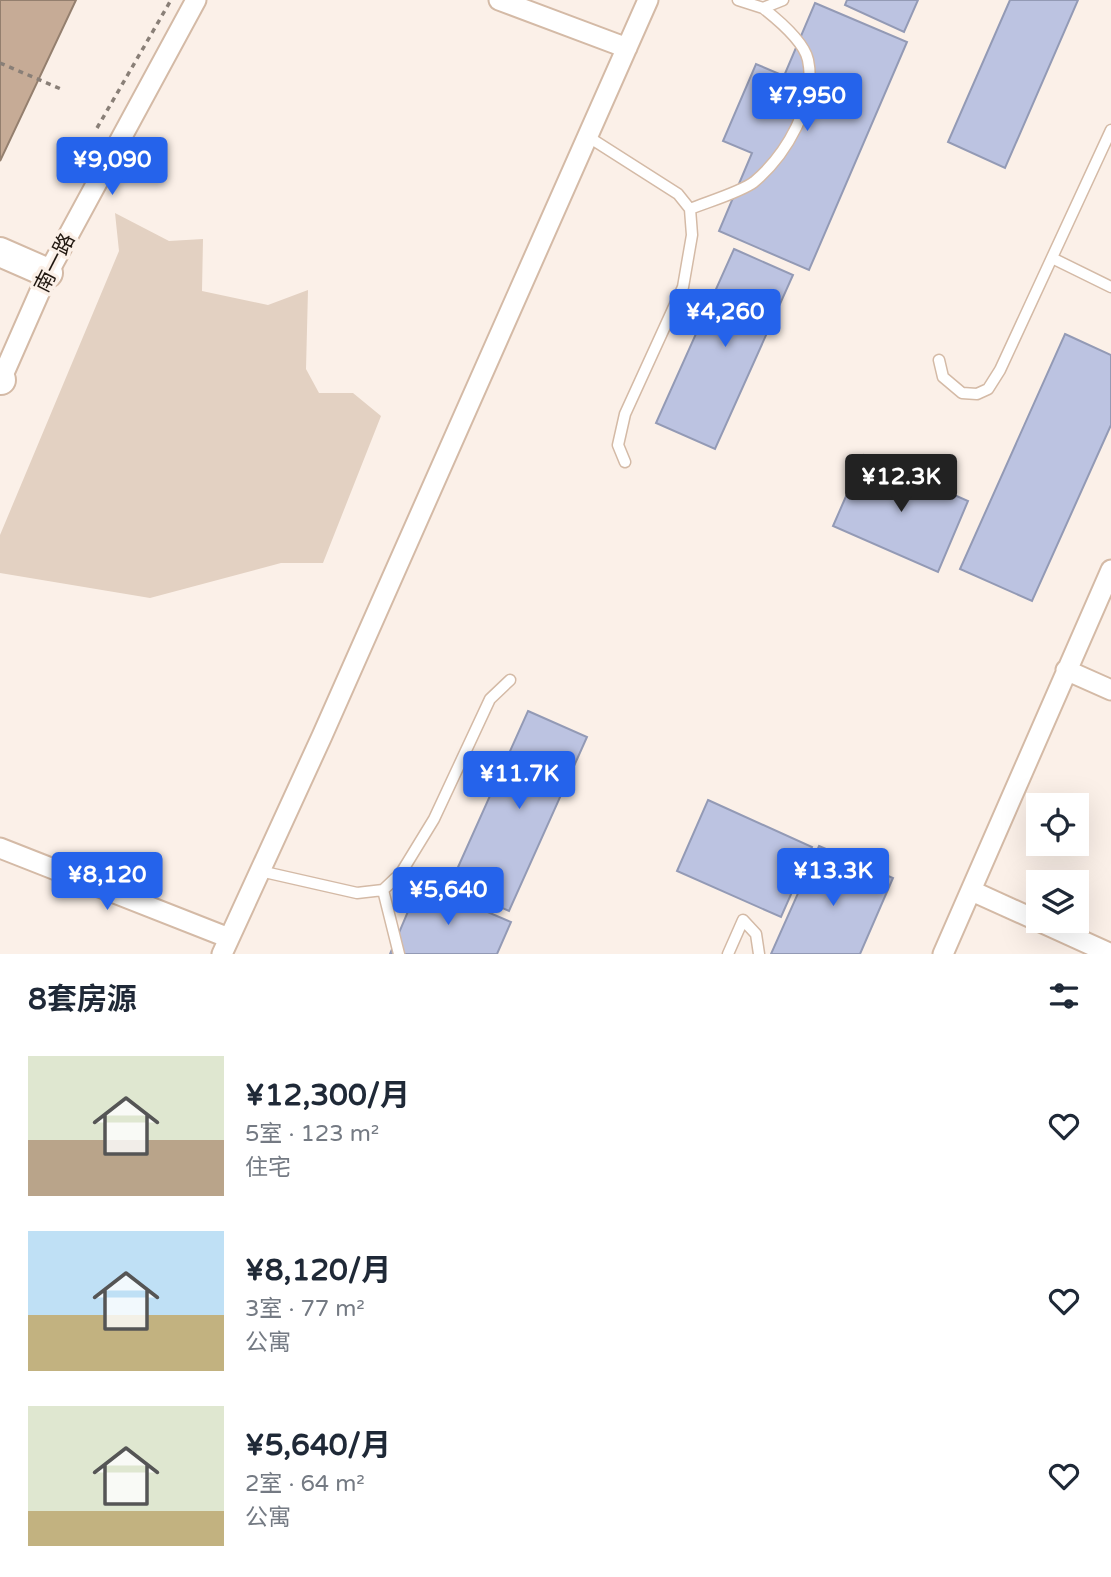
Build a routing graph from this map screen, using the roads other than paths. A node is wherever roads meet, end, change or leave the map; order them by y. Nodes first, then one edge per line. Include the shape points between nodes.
1 (196, 0) edge
2 (499, 0) edge
3 (648, 0) edge
4 (738, 0) edge
5 (783, 0) edge
6 (763, 8) junction
7 (627, 48) junction
8 (1111, 130) edge
9 (587, 136) junction
10 (690, 209) junction
11 (0, 252) edge
12 (1052, 258) junction
13 (48, 273) junction
14 (1111, 286) edge
15 (939, 360) dead end
16 (0, 380) edge
17 (625, 462) dead end
18 (1111, 570) edge
19 (1066, 670) junction
20 (510, 680) dead end
21 (1111, 690) edge
22 (0, 848) edge
23 (260, 871) junction
24 (383, 890) junction
25 (972, 891) junction
26 (226, 946) edge
27 (400, 954) edge
28 (728, 954) edge
29 (759, 954) edge
30 (943, 954) edge
31 (1111, 954) edge

1 - 13 street, 南一路
2 - 7 street
3 - 7 street
4 - 6 lane
5 - 6 lane
6 - 10 lane via 786,27 808,58 808,95 791,141 753,183
7 - 9 street
8 - 12 lane
9 - 10 lane via 678,194
9 - 23 street
10 - 17 lane via 692,235 683,287 625,414 618,445
11 - 13 street
12 - 14 lane
12 - 15 lane via 988,388 977,394 962,393 943,377
13 - 16 street, 南一路
18 - 19 street
19 - 21 street
19 - 25 street
20 - 24 lane via 490,699 434,819 401,873
22 - 26 street
23 - 24 lane via 357,893
23 - 26 street
24 - 27 lane
25 - 30 street
25 - 31 street
28 - 29 lane via 743,920 756,934

